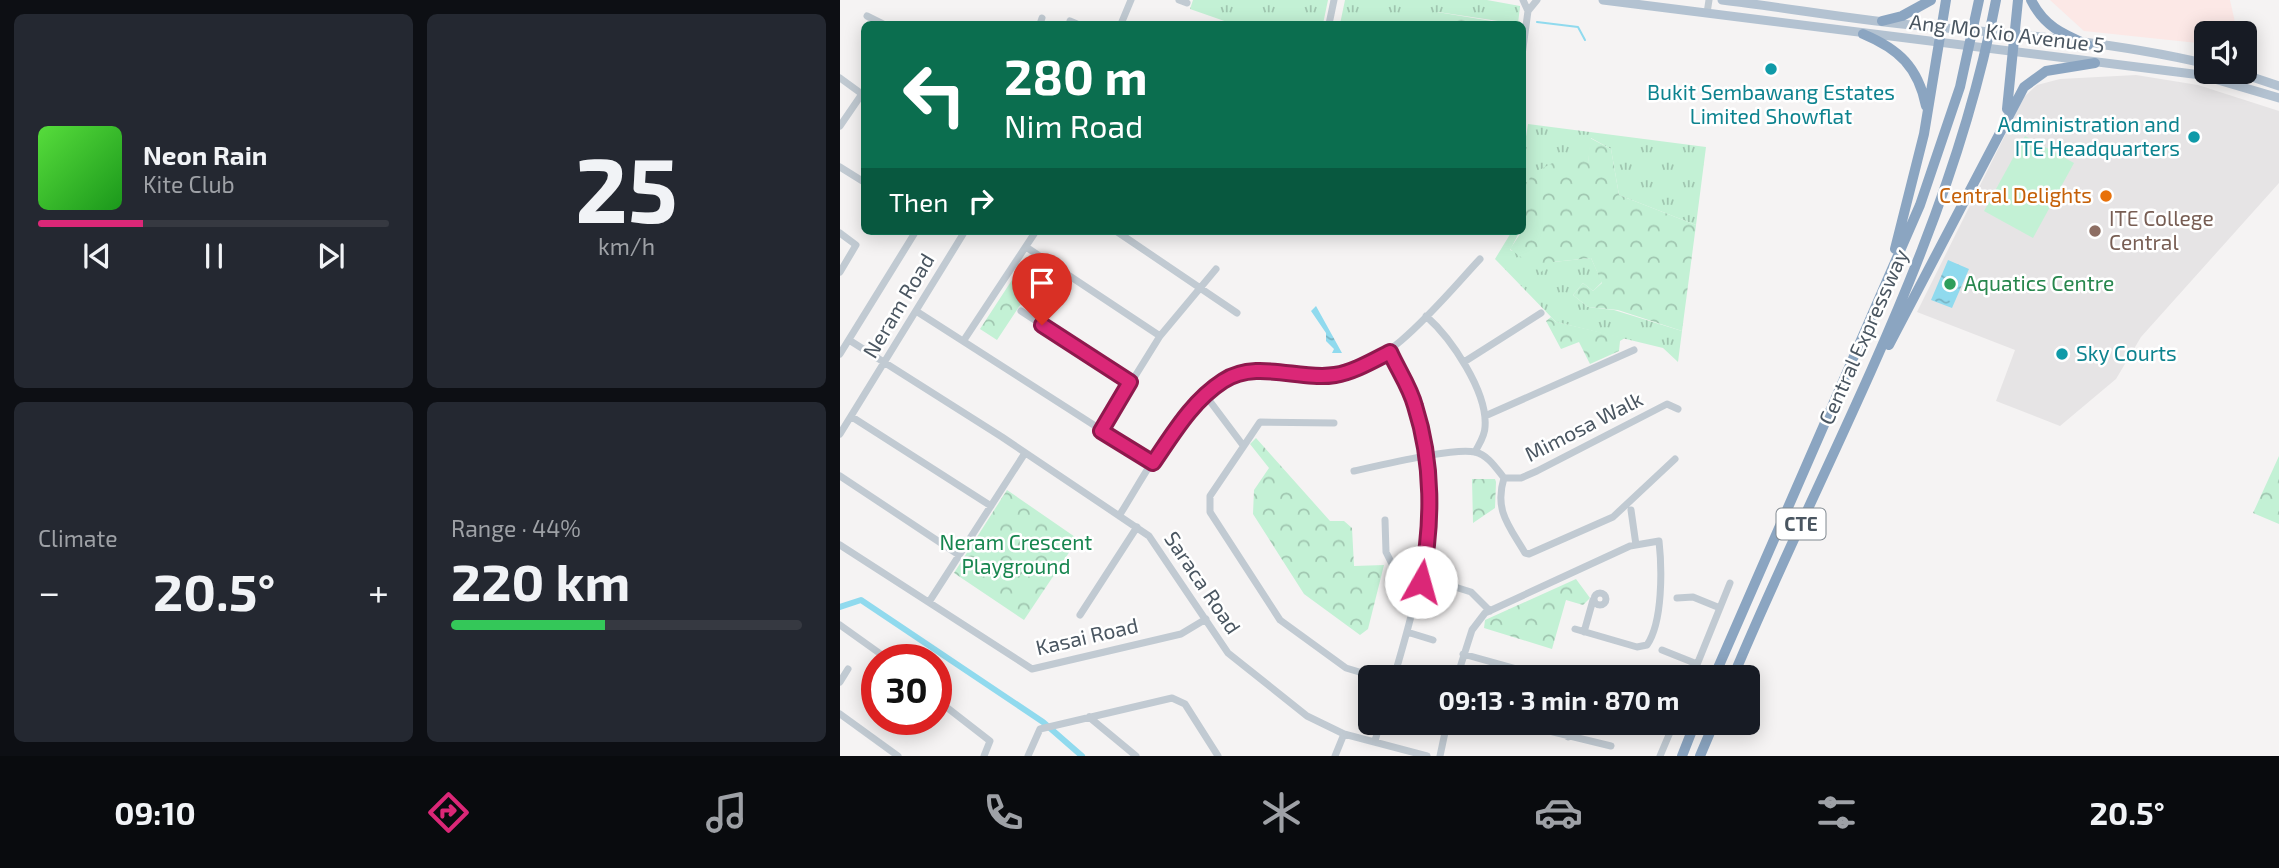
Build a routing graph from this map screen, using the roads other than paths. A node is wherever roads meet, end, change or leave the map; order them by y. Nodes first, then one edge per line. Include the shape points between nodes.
1 (1131, 0) edge
2 (1334, 0) edge
3 (1523, 0) edge
4 (1537, 0) edge
5 (1603, 0) edge
6 (1709, 0) edge
7 (1722, 0) edge
8 (1931, 0) edge
9 (1946, 0) edge
10 (1979, 0) edge
11 (1996, 0) edge
12 (2018, 0) edge
13 (2031, 0) edge
14 (1734, 1) edge
15 (1746, 2) edge
16 (1528, 11) junction
17 (1707, 13) junction
18 (1721, 15) junction
19 (867, 16) dead end
20 (1732, 17) junction
21 (877, 21) edge
22 (1122, 21) edge
23 (1330, 21) edge
24 (1882, 21) junction
25 (1526, 26) edge
26 (1941, 27) junction
27 (2015, 33) junction
28 (1863, 34) junction
29 (1939, 42) junction
30 (2088, 45) junction
31 (2014, 51) junction
32 (2194, 61) edge
33 (2095, 63) junction
34 (840, 78) edge
35 (2257, 79) edge
36 (2279, 86) edge
37 (861, 91) edge
38 (861, 95) edge
39 (2279, 98) edge
40 (1927, 114) junction
41 (2007, 115) junction
42 (840, 126) edge
43 (841, 170) edge
44 (861, 180) edge
45 (840, 233) edge
46 (914, 235) edge
47 (963, 235) edge
48 (1034, 235) edge
49 (1122, 235) edge
50 (1026, 247) junction
51 (1480, 258) dead end
52 (1216, 269) dead end
53 (840, 272) edge
54 (1887, 282) junction
55 (1201, 289) junction
56 (916, 311) junction
57 (1021, 311) dead end
58 (1237, 313) dead end
59 (1541, 313) dead end
60 (1426, 316) junction
61 (1160, 336) junction
62 (849, 340) junction
63 (964, 340) junction
64 (1634, 350) dead end
65 (1390, 352) junction
66 (840, 354) edge
67 (1464, 362) junction
68 (885, 363) junction
69 (1871, 371) junction
70 (1130, 382) junction
71 (1206, 396) junction
72 (1678, 409) dead end
73 (852, 416) junction
74 (1485, 416) junction
75 (1334, 423) dead end
76 (1101, 431) junction
77 (840, 434) edge
78 (1242, 444) junction
79 (1475, 452) junction
80 (1026, 453) junction
81 (1426, 457) junction
82 (1675, 459) dead end
83 (1153, 463) junction
84 (1354, 471) dead end
85 (840, 476) edge
86 (1504, 478) junction
87 (991, 506) junction
88 (1631, 510) dead end
89 (1119, 516) junction
90 (1385, 520) dead end
91 (1137, 527) junction
92 (840, 545) edge
93 (1636, 545) junction
94 (959, 555) junction
95 (1422, 579) junction
96 (1730, 583) dead end
97 (1677, 598) dead end
98 (1593, 600) dead end
99 (929, 602) junction
100 (1720, 608) junction
101 (1490, 611) junction
102 (1080, 615) dead end
103 (1206, 619) junction
104 (840, 625) edge
105 (1407, 632) junction
106 (1433, 640) dead end
107 (868, 644) edge
108 (1662, 650) dead end
109 (1463, 654) junction
110 (1697, 664) joint
111 (1397, 665) edge
112 (1460, 665) edge
113 (1502, 665) edge
114 (1719, 665) edge
115 (1738, 665) edge
116 (848, 669) dead end
117 (1358, 672) edge
118 (840, 682) edge
119 (952, 711) edge
120 (840, 714) edge
121 (1089, 717) junction
122 (1343, 734) junction
123 (1376, 735) edge
124 (1444, 735) edge
125 (1561, 735) edge
126 (1669, 735) edge
127 (1690, 735) edge
128 (1709, 735) edge
129 (1568, 737) joint
130 (1375, 740) junction
131 (1611, 746) dead end
132 (1217, 753) edge
133 (898, 756) edge
134 (984, 756) edge
135 (1028, 756) edge
136 (1136, 756) edge
137 (1207, 756) edge
138 (1335, 756) edge
139 (1427, 756) edge
140 (1440, 756) edge
141 (1660, 756) edge
142 (1682, 756) edge
143 (1700, 756) edge

1 - 22 street
2 - 23 street
3 - 16 street
4 - 16 street
5 - 17 main road, Ang Mo Kio Avenue 5
6 - 17 street
7 - 14 main road, Ang Mo Kio Avenue 5
7 - 18 street
8 - 24 highway
9 - 26 highway
10 - 54 highway, Central Expressway / CTE via 1961,87 1920,205
11 - 69 highway, Central Expressway / CTE via 1978,90 1909,286
12 - 27 highway
13 - 30 highway via 2054,30
14 - 15 main road, Ang Mo Kio Avenue 5
14 - 20 street
15 - 24 main road, Ang Mo Kio Avenue 5
16 - 25 street
17 - 18 main road, Ang Mo Kio Avenue 5
18 - 20 main road, Ang Mo Kio Avenue 5
19 - 21 street
20 - 28 main road, Ang Mo Kio Avenue 5
24 - 26 main road, Ang Mo Kio Avenue 5
26 - 27 main road, Ang Mo Kio Avenue 5
26 - 29 highway
27 - 30 main road, Ang Mo Kio Avenue 5
27 - 31 highway
28 - 29 main road, Ang Mo Kio Avenue 5
28 - 40 highway via 1895,50 1912,66
29 - 31 main road, Ang Mo Kio Avenue 5
29 - 40 highway
30 - 32 main road, Ang Mo Kio Avenue 5
31 - 33 main road, Ang Mo Kio Avenue 5
31 - 41 highway
33 - 39 main road, Ang Mo Kio Avenue 5 via 2200,75
33 - 41 highway via 2037,76 2024,87
34 - 37 street
35 - 36 main road
38 - 42 street
40 - 54 highway
41 - 69 highway via 1899,327
43 - 44 street
45 - 53 street via 855,242
46 - 62 street
47 - 56 street, Neram Road
48 - 50 street
49 - 55 street
50 - 61 street
50 - 63 street
51 - 60 street
52 - 55 street
54 - 114 highway, Central Expressway / CTE
55 - 58 street
55 - 61 street
56 - 63 street
56 - 68 street, Neram Road
57 - 70 street
59 - 67 street
60 - 65 street
60 - 67 street via 1451,340
61 - 70 street
62 - 66 street
62 - 68 street, Saraca Road
63 - 76 street
64 - 74 street
65 - 71 street via 1335,375 1240,374
65 - 81 street via 1415,405
67 - 74 street
68 - 73 street, Neram Road
68 - 80 street, Saraca Road
69 - 115 highway, Central Expressway / CTE
70 - 76 street
71 - 78 street
71 - 83 street via 1192,408
72 - 86 street, Mimosa Walk via 1667,404 1537,471 1521,478
73 - 77 street, Neram Road
73 - 87 street
74 - 79 street via 1484,435
75 - 78 street via 1261,421
76 - 83 street
78 - 117 street via 1210,496 1210,512 1280,620 1346,668
79 - 81 street
79 - 86 street, Mimosa Walk via 1490,460
80 - 87 street
80 - 89 street, Saraca Road
81 - 84 street
81 - 95 street via 1430,499
82 - 86 street, Mimosa Walk via 1613,517 1529,554 1512,532 1499,500
83 - 89 street
85 - 94 street
87 - 94 street
88 - 93 street
89 - 91 street, Saraca Road
90 - 95 street via 1390,564
91 - 102 street
91 - 103 street, Saraca Road via 1163,553
92 - 99 street, Kasai Road
93 - 98 street via 1660,541 1662,573 1650,642 1637,647 1580,631
93 - 101 street
94 - 99 street
95 - 101 street via 1471,592
95 - 105 street
96 - 100 street
97 - 100 street via 1693,597
99 - 103 street, Kasai Road via 1032,669 1181,634
100 - 110 street
101 - 109 street via 1475,624
103 - 122 street, Saraca Road via 1246,671 1307,716
104 - 107 street
105 - 106 street
105 - 111 street
108 - 110 street
109 - 112 street
109 - 113 street
116 - 118 street
119 - 134 street via 990,741
120 - 133 street
121 - 132 street via 1179,699
121 - 135 street via 1040,729
121 - 136 street
122 - 130 street, Saraca Road
122 - 138 street
123 - 130 street
124 - 140 street
125 - 129 street
126 - 141 street
127 - 142 highway
128 - 143 highway
129 - 131 street
130 - 139 street, Saraca Road
132 - 137 street

